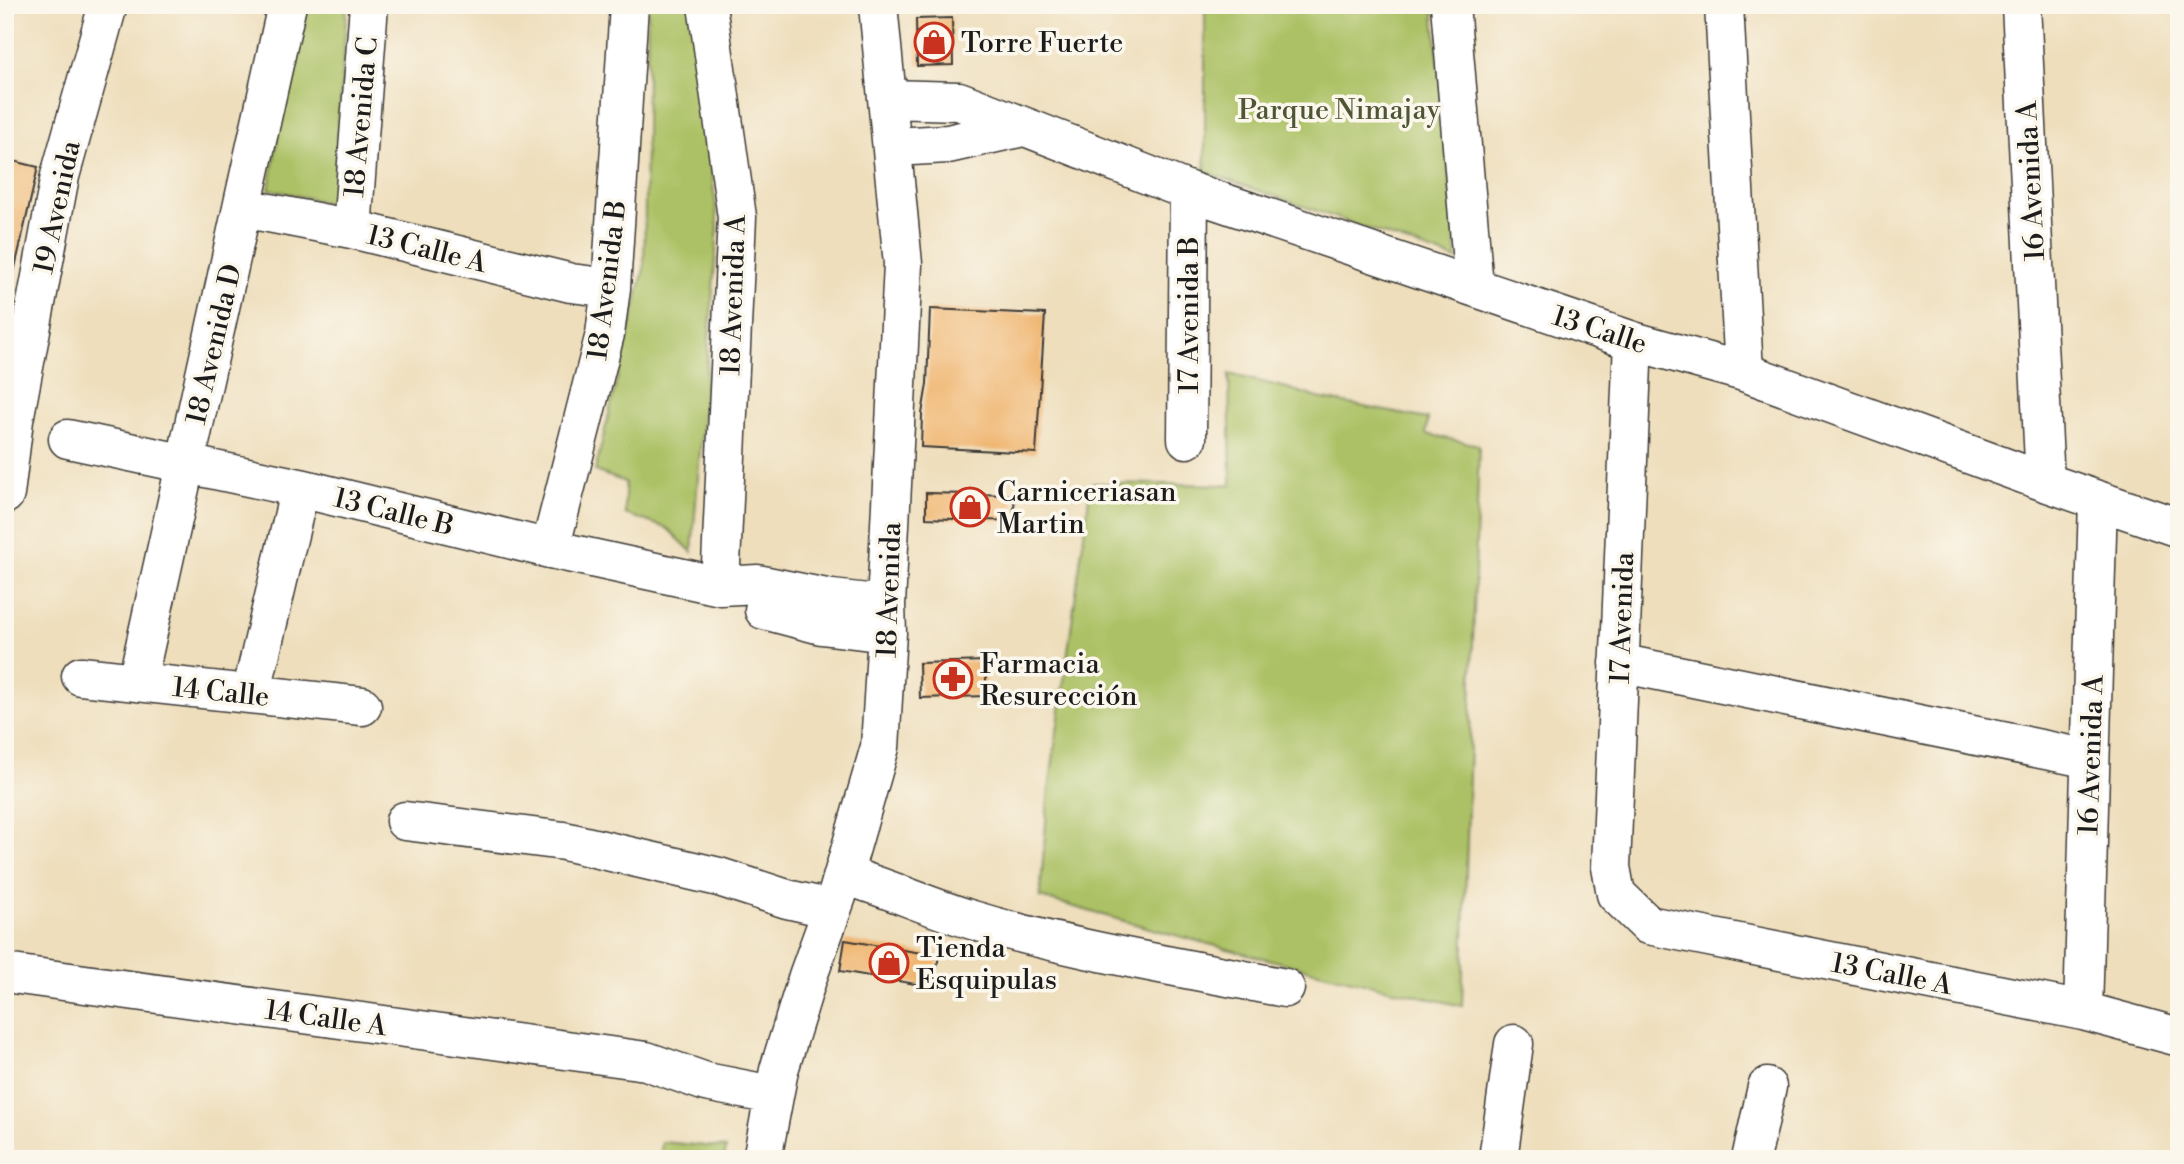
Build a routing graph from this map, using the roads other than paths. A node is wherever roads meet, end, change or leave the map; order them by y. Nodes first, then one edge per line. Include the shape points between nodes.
1 (108, 5) edge
2 (287, 5) edge
3 (369, 5) edge
4 (629, 5) edge
5 (707, 5) edge
6 (878, 5) edge
7 (1450, 5) edge
8 (1724, 5) edge
9 (2021, 5) edge
10 (888, 99) junction
11 (1023, 127) junction
12 (893, 147) junction
13 (1189, 191) junction
14 (243, 208) junction
15 (352, 229) junction
16 (1474, 287) junction
17 (611, 288) junction
18 (1633, 341) junction
19 (1744, 372) junction
20 (68, 439) dead end
21 (1187, 439) dead end
22 (186, 463) junction
23 (2045, 482) junction
24 (300, 488) junction
25 (5, 494) edge
26 (2098, 500) junction
27 (2179, 528) edge
28 (550, 549) junction
29 (720, 586) junction
30 (887, 619) junction
31 (1619, 663) junction
32 (81, 676) dead end
33 (137, 682) junction
34 (251, 694) junction
35 (362, 706) dead end
36 (2090, 759) junction
37 (405, 821) dead end
38 (838, 892) junction
39 (1616, 894) joint
40 (5, 973) edge
41 (1285, 988) dead end
42 (2083, 1011) junction
43 (2179, 1037) edge
44 (1514, 1044) dead end
45 (776, 1082) junction
46 (1767, 1087) dead end
47 (762, 1159) edge
48 (1498, 1159) edge
49 (1751, 1159) edge

1 - 25 street, 19 Avenida via 60,176 14,420
2 - 14 street, 18 Avenida D
3 - 15 street, 18 Avenida C
4 - 17 street, 18 Avenida B
5 - 29 street, 18 Avenida A via 737,217
6 - 10 street, 18 Avenida
7 - 16 street
8 - 19 street
9 - 23 street, 16 Avenida A
10 - 11 street, 13 Calle via 959,101
10 - 12 street, 18 Avenida
11 - 12 street via 948,144
11 - 13 street, 13 Calle
12 - 30 street, 18 Avenida via 903,264
13 - 16 street, 13 Calle
13 - 21 street, 17 Avenida B
14 - 15 street, 13 Calle A
14 - 22 street, 18 Avenida D
15 - 17 street, 13 Calle A via 571,283
16 - 18 street, 13 Calle
17 - 28 street, 18 Avenida B via 605,334
18 - 19 street, 13 Calle
18 - 31 street, 17 Avenida
19 - 23 street, 13 Calle
20 - 22 street, 13 Calle B
22 - 24 street, 13 Calle B
22 - 33 street, 18 Avenida D
23 - 26 street, 13 Calle
24 - 28 street, 13 Calle B
24 - 34 street
26 - 27 street, 13 Calle
26 - 36 street, 16 Avenida A
28 - 29 street, 13 Calle B
29 - 30 street, 13 Calle B via 753,607 821,625
30 - 38 street, 18 Avenida via 880,747
31 - 36 street
31 - 39 street, 17 Avenida via 1611,867
32 - 33 street, 14 Calle
33 - 34 street, 14 Calle
34 - 35 street, 14 Calle
36 - 42 street, 16 Avenida A
37 - 38 street via 564,841 719,877 787,899
38 - 41 street via 865,881 969,919 1090,950
38 - 45 street, 18 Avenida
39 - 42 street, 13 Calle A via 1648,925
40 - 45 street, 14 Calle A via 646,1061 708,1055
42 - 43 street, 13 Calle A
44 - 48 street
45 - 47 street, 18 Avenida
46 - 49 street

